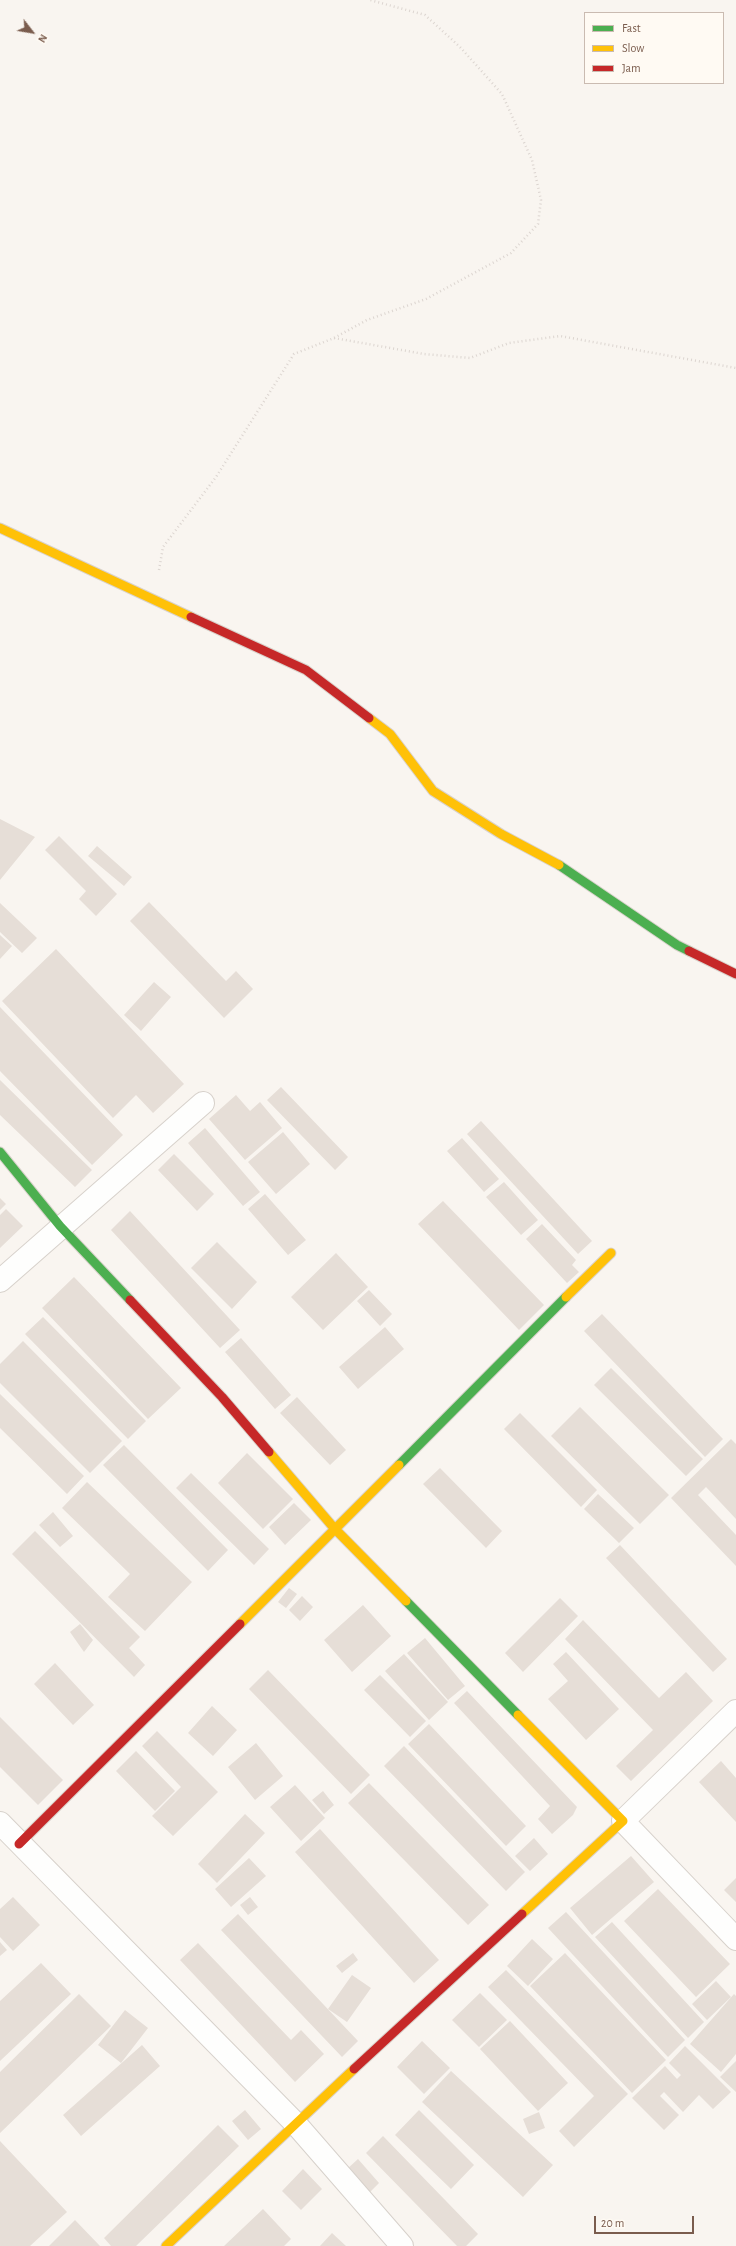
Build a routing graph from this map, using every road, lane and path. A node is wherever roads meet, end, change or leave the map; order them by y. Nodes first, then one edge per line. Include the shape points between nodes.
1 (370, 0) edge
2 (334, 338) junction
3 (736, 368) edge
4 (0, 528) edge
5 (153, 599) junction
6 (736, 974) edge
7 (203, 1103) dead end
8 (0, 1152) edge
9 (60, 1226) junction
10 (611, 1253) dead end
11 (0, 1281) edge
12 (334, 1528) junction
13 (736, 1711) edge
14 (623, 1821) junction
15 (0, 1823) edge
16 (19, 1844) junction
17 (736, 1939) edge
18 (294, 2123) junction
19 (166, 2246) edge
20 (402, 2246) edge

1 - 2 path via 425,15 460,47 502,94 532,160 541,200 538,224 511,253 426,299 367,320
2 - 3 path via 424,354 470,358 509,343 560,336
2 - 5 path via 294,354 216,477 163,546
4 - 5 street
5 - 6 street via 306,670 390,734 434,792 501,834 564,868 677,945
7 - 9 street
8 - 9 street
9 - 11 street
9 - 12 street via 222,1397
10 - 12 street
12 - 14 street
12 - 16 street
13 - 14 street
14 - 17 street
14 - 18 street
15 - 16 street
16 - 18 street
18 - 19 street
18 - 20 street

